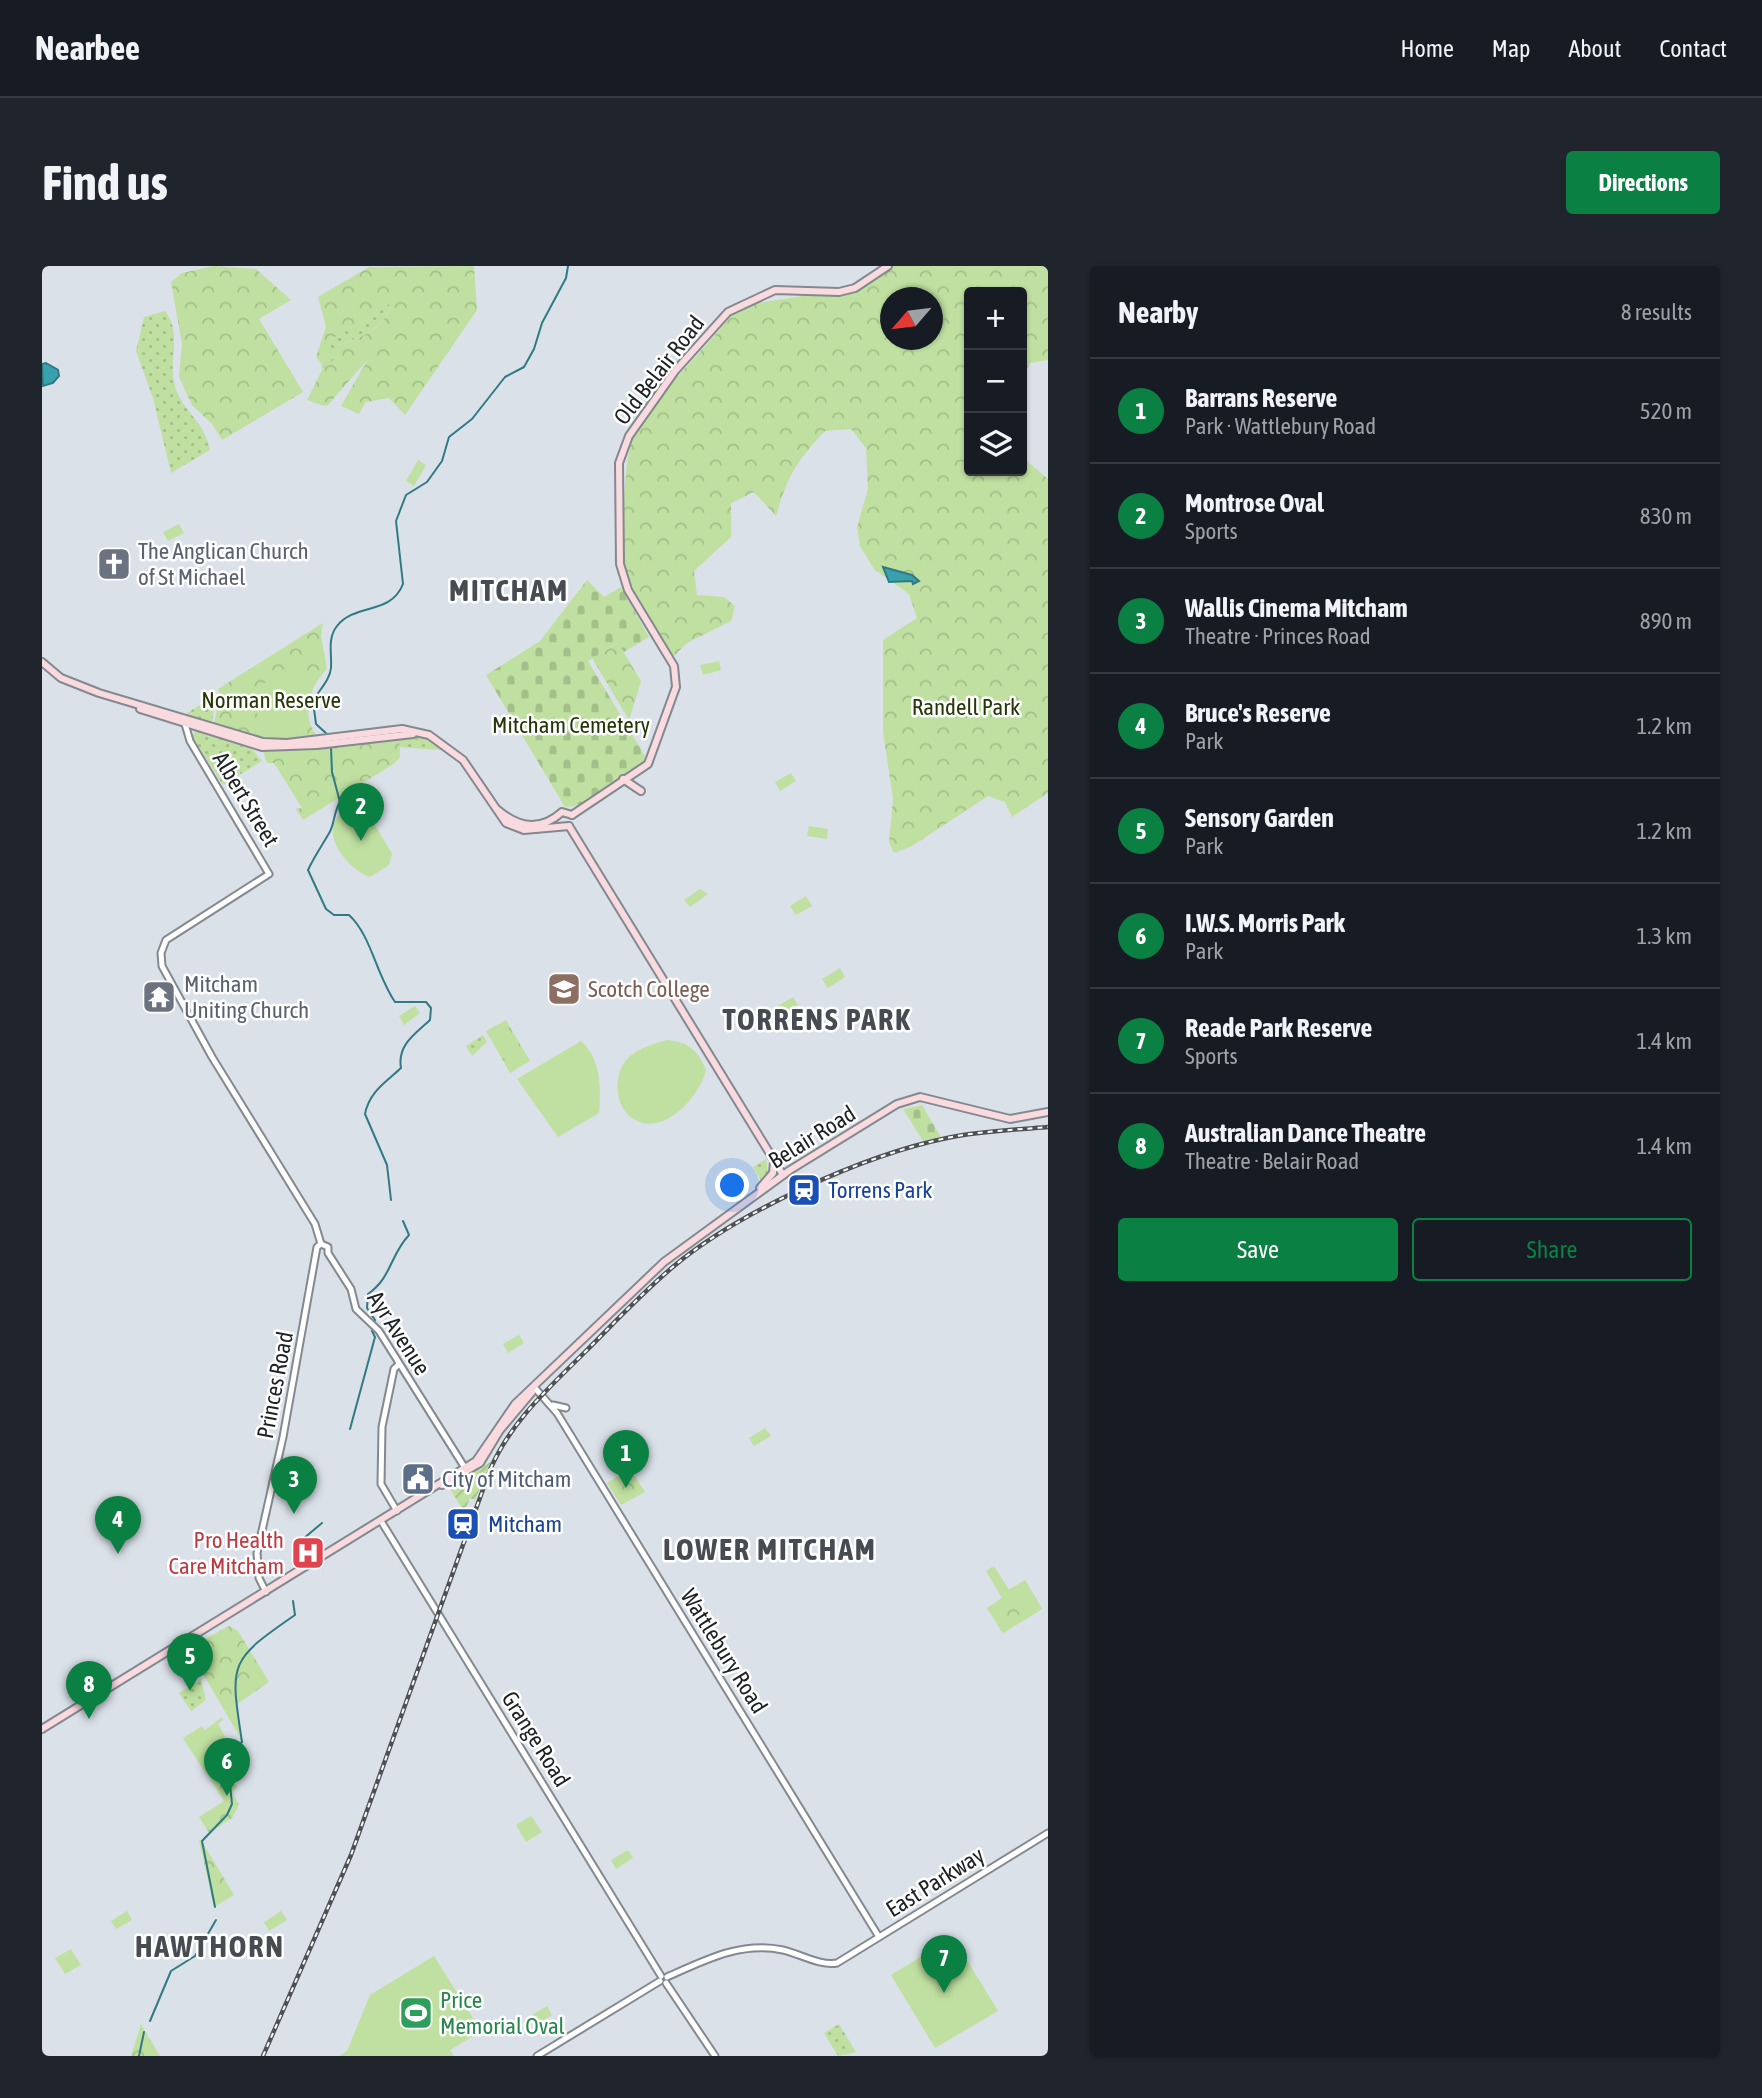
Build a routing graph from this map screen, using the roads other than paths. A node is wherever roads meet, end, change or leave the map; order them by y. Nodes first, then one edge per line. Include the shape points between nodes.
1 (888, 266) edge
2 (42, 664) edge
3 (190, 723) junction
4 (623, 779) junction
5 (641, 791) dead end
6 (491, 804) junction
7 (572, 815) junction
8 (557, 817) junction
9 (559, 826) junction
10 (569, 826) junction
11 (1048, 1112) edge
12 (772, 1157) junction
13 (783, 1175) junction
14 (755, 1195) junction
15 (321, 1244) junction
16 (323, 1253) junction
17 (399, 1364) junction
18 (534, 1387) junction
19 (551, 1403) junction
20 (566, 1408) dead end
21 (465, 1468) junction
22 (427, 1493) junction
23 (397, 1511) junction
24 (381, 1521) junction
25 (266, 1592) junction
26 (42, 1729) edge
27 (1048, 1833) edge
28 (879, 1937) junction
29 (664, 1979) junction
30 (537, 2056) edge
31 (715, 2056) edge

1 - 4 main road, Old Belair Road via 855,288 839,292 775,290 728,312 669,378 629,436 619,463 620,564 628,590 670,658 677,679 650,762
2 - 3 main road via 73,683
2 - 3 main road via 63,683
3 - 6 main road via 262,747 398,731 438,740 463,760
3 - 15 street, Albert Street via 190,741 269,870 268,876 166,940 162,966 315,1224
4 - 5 main road
4 - 7 main road, Old Belair Road
6 - 8 main road via 521,825 545,824
6 - 9 main road via 506,823 524,830
7 - 8 main road via 565,811
7 - 10 main road
8 - 9 main road
9 - 10 main road
10 - 12 main road
11 - 13 main road, Belair Road via 1003,1118 920,1097 909,1099
12 - 13 main road
12 - 14 main road via 773,1173
13 - 14 main road, Belair Road
14 - 18 main road, Belair Road via 664,1262
15 - 16 street, Princes Road
15 - 16 street, Ayr Avenue via 327,1245
16 - 17 street, Ayr Avenue via 351,1289 356,1309 376,1328
16 - 25 street, Princes Road via 316,1265 257,1553 258,1578
17 - 21 street, Ayr Avenue
17 - 23 street via 384,1415 381,1484
18 - 19 street, Wattlebury Road
18 - 21 main road, Belair Road via 509,1412 479,1457
18 - 22 main road, Belair Road via 480,1463
19 - 20 street
19 - 28 street, Wattlebury Road
21 - 22 main road, Belair Road
22 - 23 main road, Belair Road
23 - 24 main road, Belair Road
24 - 25 main road, Belair Road
24 - 29 street, Grange Road
25 - 26 main road, Belair Road
27 - 28 street, East Parkway
28 - 29 street, East Parkway via 826,1964 775,1948 744,1948
29 - 30 street
29 - 31 street, Grange Road

